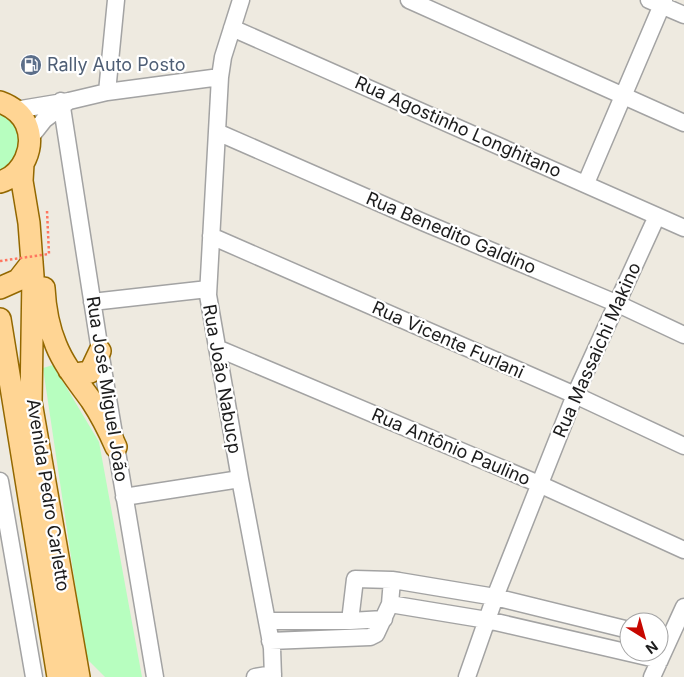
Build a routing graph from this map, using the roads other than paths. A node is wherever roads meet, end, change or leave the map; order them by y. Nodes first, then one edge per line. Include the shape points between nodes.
1 (116, 0) edge
2 (241, 0) edge
3 (409, 0) edge
4 (658, 2) edge
5 (684, 15) edge
6 (232, 28) junction
7 (220, 78) junction
8 (107, 92) junction
9 (622, 95) junction
10 (4, 100) edge
11 (64, 103) junction
12 (684, 123) edge
13 (217, 132) junction
14 (29, 139) junction
15 (23, 164) junction
16 (0, 182) edge
17 (586, 183) junction
18 (657, 216) junction
19 (684, 228) edge
20 (30, 235) junction
21 (211, 236) junction
22 (32, 262) junction
23 (0, 288) edge
24 (208, 289) junction
25 (92, 302) junction
26 (618, 304) junction
27 (0, 319) edge
28 (684, 335) edge
29 (217, 348) junction
30 (100, 351) junction
31 (69, 370) junction
32 (575, 395) junction
33 (684, 446) edge
34 (116, 447) junction
35 (240, 479) junction
36 (0, 482) edge
37 (539, 484) junction
38 (124, 497) junction
39 (684, 550) edge
40 (392, 580) junction
41 (495, 597) junction
42 (684, 607) edge
43 (387, 611) junction
44 (558, 612) junction
45 (487, 620) junction
46 (267, 621) junction
47 (350, 621) junction
48 (608, 625) junction
49 (619, 628) edge
50 (669, 630) edge
51 (554, 636) junction
52 (270, 641) junction
53 (600, 647) junction
54 (619, 651) edge
55 (659, 662) edge
56 (80, 673) edge
57 (273, 676) edge
58 (34, 677) edge
59 (58, 677) edge
60 (155, 677) edge
61 (255, 677) edge
62 (468, 677) edge
63 (652, 677) edge

1 - 8 street
2 - 6 street, Rua João Nabucp
3 - 9 street
4 - 5 street
4 - 9 street
6 - 7 street, Rua João Nabucp
6 - 17 street, Rua Agostinho Longhitano
7 - 8 street
7 - 13 street, Rua João Nabucp
8 - 11 street
9 - 12 street
9 - 17 street
10 - 11 street
10 - 14 main road via 26,124
11 - 14 street
11 - 25 street, Rua José Miguel João
13 - 21 street, Rua João Nabucp
13 - 26 street, Rua Benedito Galdino
14 - 15 main road, Avenida Pedro Carletto
15 - 16 main road via 16,173
15 - 20 main road, Avenida Pedro Carletto via 22,182
17 - 18 street, Rua Agostinho Longhitano
18 - 19 street, Rua Agostinho Longhitano
18 - 26 street, Rua Massaichi Makino
20 - 22 main road, Avenida Pedro Carletto
20 - 31 main road via 43,279 46,313 56,346
21 - 24 street, Rua João Nabucp
21 - 32 street, Rua Vicente Furlani
22 - 23 main road via 18,280
22 - 56 main road, Avenida Pedro Carletto via 31,402
24 - 25 street
24 - 29 street, Rua João Nabucp
25 - 30 street, Rua José Miguel João
26 - 28 street, Rua Benedito Galdino
26 - 32 street, Rua Massaichi Makino
27 - 59 main road, Avenida Pedro Carletto
29 - 35 street, Rua João Nabucp
29 - 37 street, Rua Antônio Paulino
30 - 31 main road via 90,372 76,374
30 - 34 street, Rua José Miguel João
31 - 34 main road via 106,424
32 - 33 street, Rua Vicente Furlani
32 - 37 street, Rua Massaichi Makino
34 - 38 street, Rua José Miguel João
35 - 38 street
35 - 46 street, Rua João Nabucp
36 - 58 street
37 - 39 street, Rua Antônio Paulino
37 - 41 street, Rua Massaichi Makino
38 - 60 street, Rua José Miguel João
40 - 41 street
40 - 43 street
40 - 47 street via 355,578
41 - 44 street
41 - 45 street, Rua Massaichi Makino
42 - 50 street
43 - 45 street
43 - 47 street
43 - 52 street via 376,634 370,637
44 - 48 street
44 - 51 street
45 - 51 street
45 - 62 street, Rua Massaichi Makino
46 - 47 street
46 - 52 street, Rua João Nabucp
48 - 49 street
48 - 53 street
51 - 53 street
52 - 57 street, Rua João Nabucp
53 - 54 street
55 - 63 street
57 - 61 street

